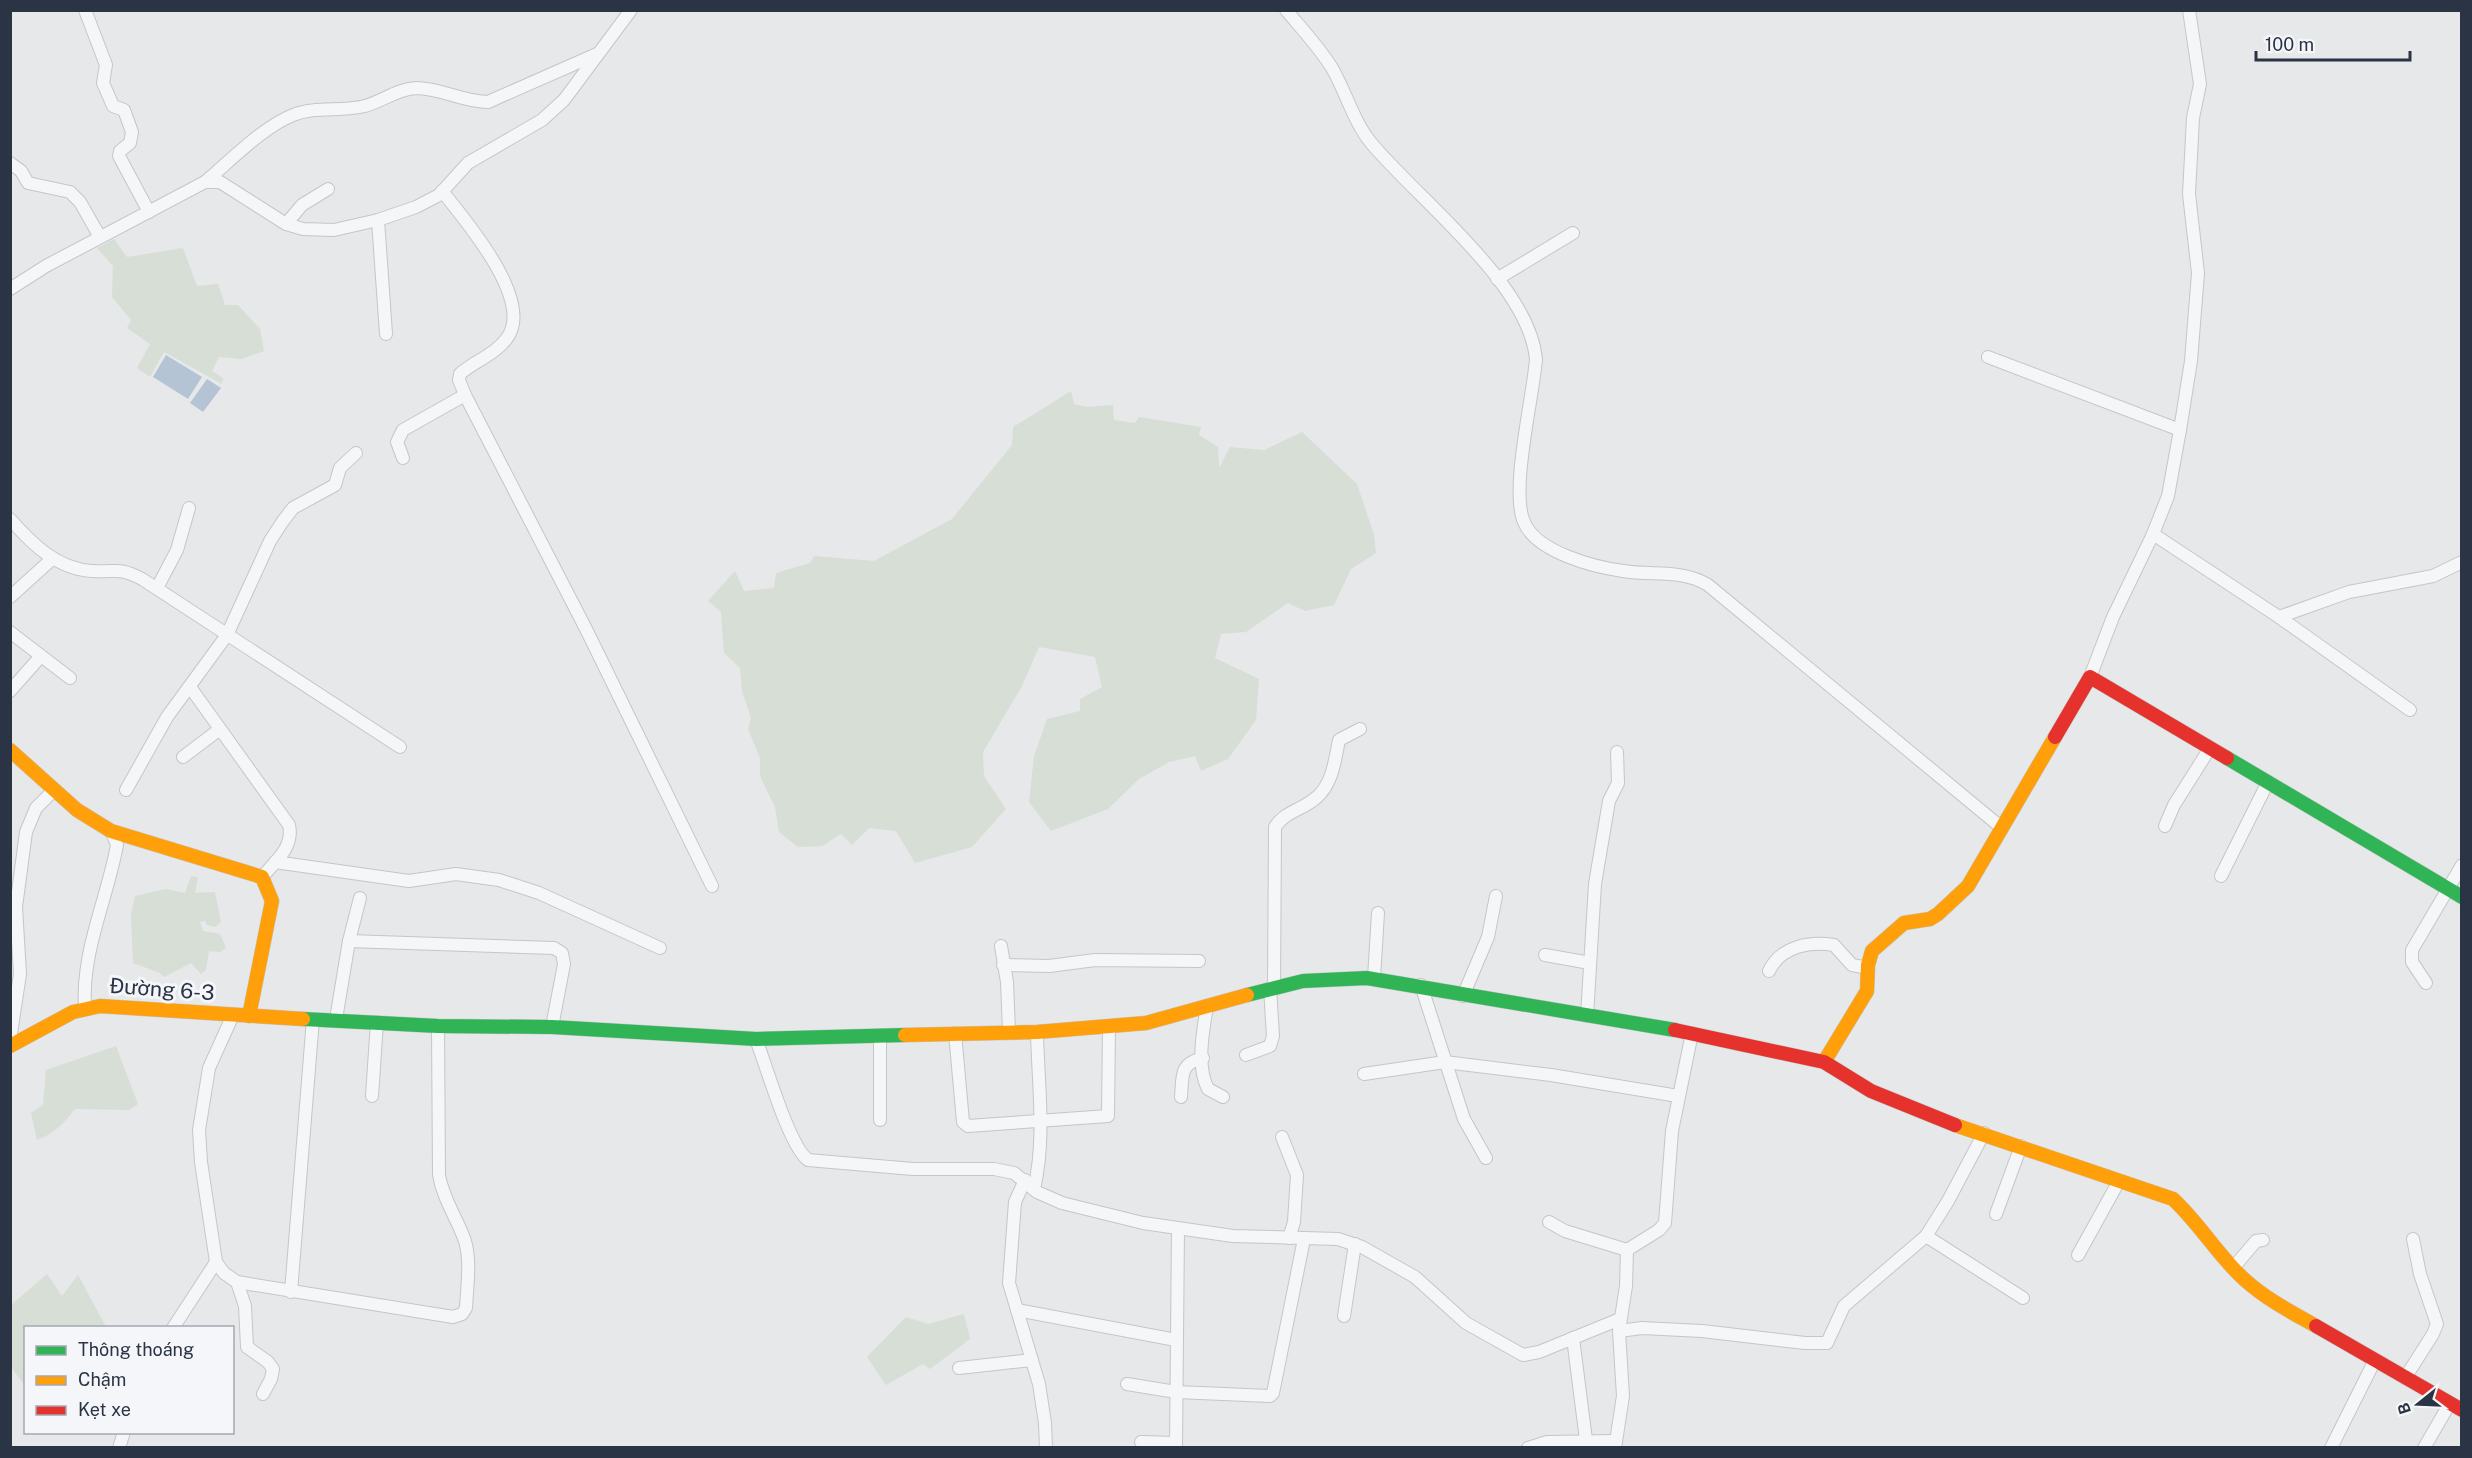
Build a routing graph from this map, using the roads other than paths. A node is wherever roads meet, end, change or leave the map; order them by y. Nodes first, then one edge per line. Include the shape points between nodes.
1 (85, 10) edge
2 (631, 10) edge
3 (1286, 10) edge
4 (2189, 10) edge
5 (597, 54) junction
6 (10, 163) edge
7 (205, 182) junction
8 (328, 189) dead end
9 (442, 191) junction
10 (148, 212) junction
11 (378, 220) junction
12 (286, 224) junction
13 (1573, 233) dead end
14 (100, 237) junction
15 (1497, 279) junction
16 (10, 289) edge
17 (386, 334) dead end
18 (1988, 357) dead end
19 (465, 395) junction
20 (2180, 430) junction
21 (356, 453) dead end
22 (403, 458) dead end
23 (189, 508) dead end
24 (10, 519) edge
25 (2153, 534) junction
26 (52, 559) junction
27 (2462, 562) edge
28 (157, 588) junction
29 (10, 597) edge
30 (2279, 617) junction
31 (10, 632) edge
32 (227, 635) junction
33 (41, 656) junction
34 (2090, 677) junction
35 (70, 678) dead end
36 (190, 687) junction
37 (10, 691) edge
38 (2410, 710) dead end
39 (220, 729) junction
40 (1360, 729) dead end
41 (400, 747) dead end
42 (2210, 748) junction
43 (10, 750) edge
44 (1617, 752) dead end
45 (183, 757) dead end
46 (2268, 782) junction
47 (54, 790) junction
48 (126, 790) dead end
49 (2165, 826) dead end
50 (2002, 828) junction
51 (111, 831) junction
52 (275, 862) junction
53 (2462, 865) edge
54 (2221, 876) dead end
55 (262, 877) junction
56 (712, 886) dead end
57 (2447, 888) junction
58 (1496, 896) dead end
59 (2462, 897) edge
60 (360, 898) dead end
61 (1378, 913) dead end
62 (13, 930) edge
63 (349, 941) junction
64 (1001, 946) dead end
65 (660, 948) dead end
66 (1545, 955) dead end
67 (1199, 962) dead end
68 (1869, 962) junction
69 (1590, 963) junction
70 (1003, 965) junction
71 (1769, 971) dead end
72 (1374, 978) junction
73 (2426, 983) dead end
74 (1421, 985) junction
75 (1272, 987) junction
76 (1462, 996) junction
77 (1207, 1006) junction
78 (85, 1008) junction
79 (233, 1015) junction
80 (249, 1016) junction
81 (1587, 1016) junction
82 (313, 1019) junction
83 (336, 1019) junction
84 (377, 1022) junction
85 (438, 1026) junction
86 (1109, 1026) junction
87 (552, 1027) junction
88 (1008, 1032) junction
89 (1037, 1032) junction
90 (956, 1033) junction
91 (1692, 1033) junction
92 (880, 1036) junction
93 (10, 1040) edge
94 (756, 1040) junction
95 (10, 1046) edge
96 (1246, 1055) dead end
97 (1203, 1058) junction
98 (1445, 1062) junction
99 (1824, 1062) junction
100 (1364, 1074) dead end
101 (372, 1096) dead end
102 (1181, 1096) dead end
103 (1678, 1096) junction
104 (1223, 1097) dead end
105 (880, 1120) dead end
106 (1040, 1121) junction
107 (1984, 1133) junction
108 (1282, 1137) dead end
109 (2021, 1146) junction
110 (1486, 1158) dead end
111 (2119, 1181) junction
112 (1029, 1185) junction
113 (1996, 1214) dead end
114 (1549, 1222) dead end
115 (1178, 1229) junction
116 (1926, 1236) junction
117 (1289, 1238) junction
118 (1304, 1239) junction
119 (2263, 1239) dead end
120 (2413, 1239) dead end
121 (1355, 1244) junction
122 (1627, 1250) junction
123 (2078, 1255) dead end
124 (216, 1262) junction
125 (2234, 1268) junction
126 (237, 1282) junction
127 (291, 1292) junction
128 (2023, 1298) dead end
129 (1017, 1310) junction
130 (1344, 1316) dead end
131 (1619, 1325) junction
132 (174, 1326) edge
133 (1573, 1338) junction
134 (1176, 1340) junction
135 (1032, 1360) junction
136 (2374, 1362) junction
137 (959, 1368) dead end
138 (2405, 1378) junction
139 (1126, 1384) dead end
140 (1176, 1392) junction
141 (262, 1394) dead end
142 (2456, 1406) edge
143 (1586, 1440) junction
144 (1141, 1442) dead end
145 (1616, 1444) edge
146 (1176, 1445) edge
147 (1046, 1448) edge
148 (1528, 1448) edge
149 (2331, 1448) edge
150 (2424, 1448) edge

1 - 10 street via 106,64 104,88 113,106 124,110 132,132 130,143 118,153 120,162
2 - 5 street
3 - 15 street via 1332,68 1371,143
4 - 20 street via 2200,84 2193,118 2189,195 2198,273 2191,361
5 - 7 street via 488,102 428,89 405,89 367,106 293,115
5 - 9 street via 564,100 542,120 468,163
6 - 14 street via 28,183 70,192
7 - 10 street
7 - 12 street via 220,182
8 - 12 street via 302,205
9 - 11 street via 416,207
9 - 19 street via 490,255 515,317 507,339 460,375
10 - 14 street
11 - 12 street via 334,230
11 - 17 street
13 - 15 street
14 - 16 street
15 - 50 street via 1527,326 1535,347 1533,395 1520,488 1524,523 1534,537 1560,553 1593,565 1624,572 1689,576 1708,585
18 - 20 street
19 - 22 street via 403,430 397,442
19 - 56 street
20 - 25 street via 2168,496
21 - 32 street via 340,468 335,485 293,508 283,521
23 - 28 street via 177,550
24 - 26 street
25 - 30 street
25 - 34 street via 2113,617
26 - 28 street via 83,570 126,571
26 - 29 street
27 - 30 street via 2433,576 2349,592
28 - 32 street
30 - 38 street
31 - 33 street
32 - 36 street
32 - 41 street
33 - 35 street
33 - 37 street
34 - 42 street
34 - 50 street
36 - 39 street
36 - 48 street via 166,717
39 - 45 street
39 - 52 street via 289,825 289,845
40 - 75 street via 1340,740 1329,783 1317,797 1283,816 1275,827
42 - 46 street
42 - 49 street
43 - 47 street
44 - 69 street via 1618,783 1609,801 1595,884
46 - 54 street
46 - 57 street
47 - 51 street
47 - 62 street via 36,808 26,832
50 - 68 street via 1968,886 1938,915 1894,929
51 - 55 street
51 - 78 street via 117,845 88,959 83,988
52 - 55 street
52 - 65 street via 409,881 456,874 500,880
53 - 57 street
55 - 80 street via 272,901
57 - 59 street
57 - 73 street via 2411,954
58 - 76 street via 1488,937
60 - 63 street
61 - 72 street
62 - 93 street via 20,974
63 - 83 street
63 - 87 street via 554,948 562,953 564,964
64 - 70 street
66 - 69 street
67 - 70 street via 1095,960 1049,966
68 - 71 street via 1852,965 1834,945 1802,945 1774,962
68 - 99 street via 1868,991
69 - 81 street
70 - 88 street
72 - 74 street, Đường 6-3
72 - 75 street, Đường 6-3 via 1337,978
74 - 76 street, Đường 6-3
74 - 98 street
75 - 77 street, Đường 6-3
75 - 96 street via 1270,1046
76 - 81 street, Đường 6-3
77 - 86 street, Đường 6-3 via 1146,1023
77 - 97 street
78 - 79 street, Đường 6-3
78 - 95 street, Đường 6-3
79 - 80 street, Đường 6-3
79 - 124 street via 209,1068 200,1130
80 - 82 street, Đường 6-3
81 - 91 street, Đường 6-3
82 - 83 street, Đường 6-3
82 - 127 street
83 - 84 street, Đường 6-3
84 - 85 street, Đường 6-3
84 - 101 street
85 - 87 street, Đường 6-3
85 - 127 street via 439,1175 444,1197 465,1242 466,1308 462,1314 444,1316
86 - 89 street, Đường 6-3
86 - 106 street via 1108,1116
87 - 94 street, Đường 6-3
88 - 89 street, Đường 6-3
88 - 90 street, Đường 6-3
89 - 106 street
90 - 92 street, Đường 6-3
90 - 106 street via 964,1124
91 - 99 street, Đường 6-3
91 - 103 street
92 - 94 street, Đường 6-3
92 - 105 street
94 - 112 street via 783,1113 808,1160 913,1169 994,1169 1014,1173
97 - 102 street via 1185,1066
97 - 104 street via 1208,1089
98 - 100 street
98 - 103 street
98 - 110 street via 1464,1119
99 - 107 street, Đường 6-3 via 1870,1091
103 - 122 street via 1669,1153 1665,1223
106 - 112 street via 1040,1162
107 - 109 street, Đường 6-3
107 - 116 street
108 - 117 street via 1297,1175
109 - 111 street, Đường 6-3
109 - 113 street
111 - 123 street
111 - 125 street, Đường 6-3 via 2173,1199 2193,1217
112 - 115 street via 1042,1195 1082,1209
112 - 129 street via 1015,1202 1010,1268
114 - 122 street
115 - 117 street
115 - 134 street
116 - 128 street
116 - 131 street via 1844,1306 1827,1343
117 - 118 street
118 - 121 street via 1338,1239
118 - 140 street via 1273,1393 1269,1396
119 - 125 street via 2256,1241
120 - 138 street via 2437,1324
121 - 130 street
121 - 133 street via 1415,1277 1466,1323 1523,1355
122 - 131 street
124 - 126 street
124 - 132 street
125 - 136 street, Đường 6-3 via 2269,1299
126 - 127 street
126 - 141 street via 245,1306 247,1347 273,1369
129 - 134 street
129 - 135 street
131 - 133 street
131 - 145 street via 1623,1396
133 - 143 street
134 - 140 street
135 - 137 street
135 - 147 street via 1042,1400
136 - 138 street, Đường 6-3
136 - 149 street
138 - 142 street, Đường 6-3
139 - 140 street
140 - 146 street
142 - 150 street
143 - 145 street
143 - 148 street via 1546,1442
144 - 146 street

